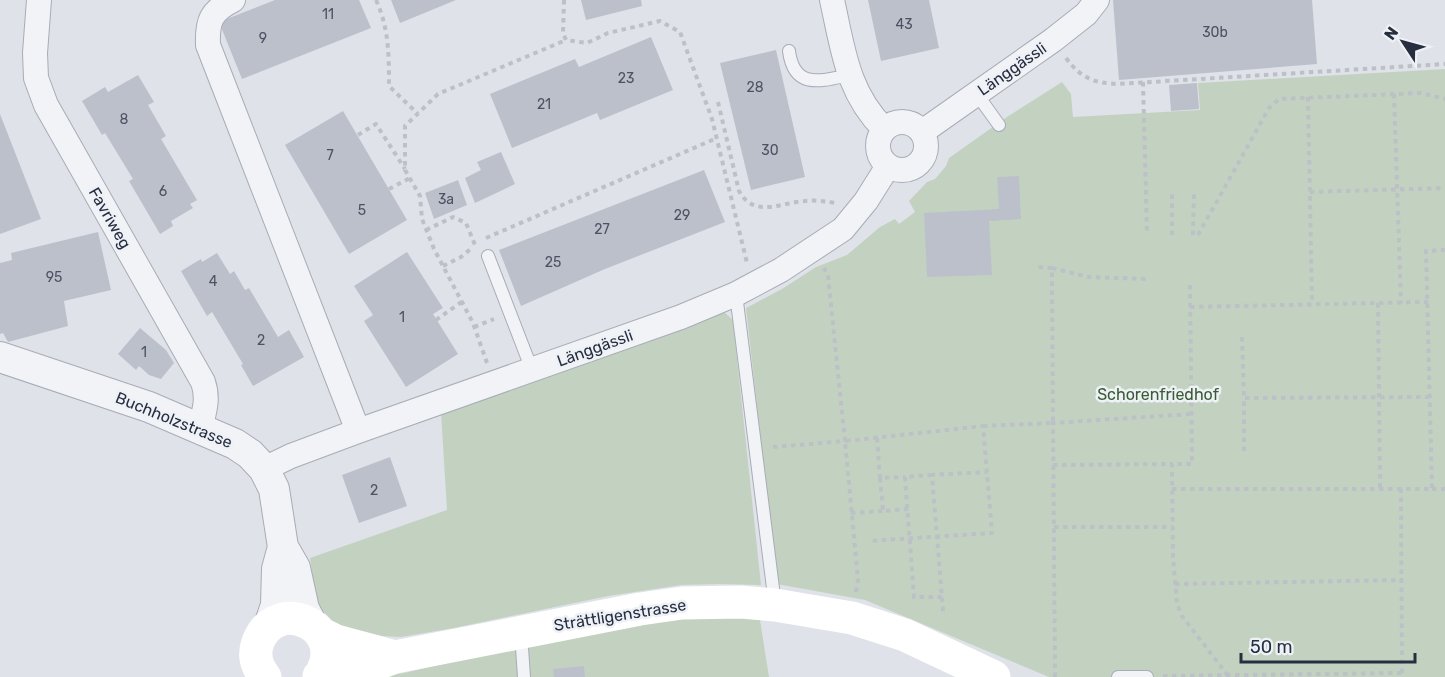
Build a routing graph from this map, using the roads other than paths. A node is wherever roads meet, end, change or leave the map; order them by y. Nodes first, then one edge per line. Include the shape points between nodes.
1 (39, 0) edge
2 (233, 0) edge
3 (832, 0) edge
4 (1097, 0) edge
5 (789, 51) dead end
6 (849, 75) junction
7 (976, 93) junction
8 (999, 125) dead end
9 (884, 129) junction
10 (922, 132) junction
11 (888, 166) junction
12 (488, 256) dead end
13 (744, 289) junction
14 (0, 357) edge
15 (532, 370) junction
16 (200, 429) junction
17 (358, 431) junction
18 (264, 469) junction
19 (283, 547) junction
20 (775, 605) junction
21 (269, 626) junction
22 (317, 629) junction
23 (521, 632) junction
24 (395, 657) junction
25 (255, 671) edge
26 (1147, 676) edge
27 (319, 677) edge
28 (524, 677) edge
29 (994, 677) edge
30 (1118, 677) edge

1 - 16 street, Favriweg via 36,78 46,105 203,382 207,392
2 - 17 street via 212,16 208,45
3 - 6 street
4 - 7 street, Länggässli via 1053,40
5 - 6 lane via 792,64 804,79
6 - 9 street via 872,118
7 - 8 lane
7 - 10 street, Länggässli
9 - 10 street via 899,121 915,125
9 - 11 street via 879,136 878,153
10 - 11 street via 926,147 919,163 904,170
11 - 13 street, Länggässli via 843,229
12 - 15 lane
13 - 15 street, Länggässli via 681,317
13 - 20 lane via 755,449
14 - 16 street, Buchholzstrasse via 148,407
15 - 17 street, Länggässli
16 - 18 street, Buchholzstrasse via 244,449
17 - 18 street, Länggässli
18 - 19 street, Buchholzstrasse via 274,489
19 - 21 street, Buchholzstrasse via 277,569 276,605
19 - 22 street, Buchholzstrasse via 295,568 304,609
20 - 23 main road, Strättligenstrasse via 682,603
20 - 29 main road, Strättligenstrasse via 852,618 905,635
21 - 22 main road, Strättligenstrasse via 290,618
21 - 25 main road via 257,646
22 - 24 main road, Strättligenstrasse via 343,644
22 - 27 main road via 327,656
23 - 24 main road, Strättligenstrasse
23 - 28 lane
24 - 27 main road, Strättligenstrasse via 361,670
26 - 30 lane

